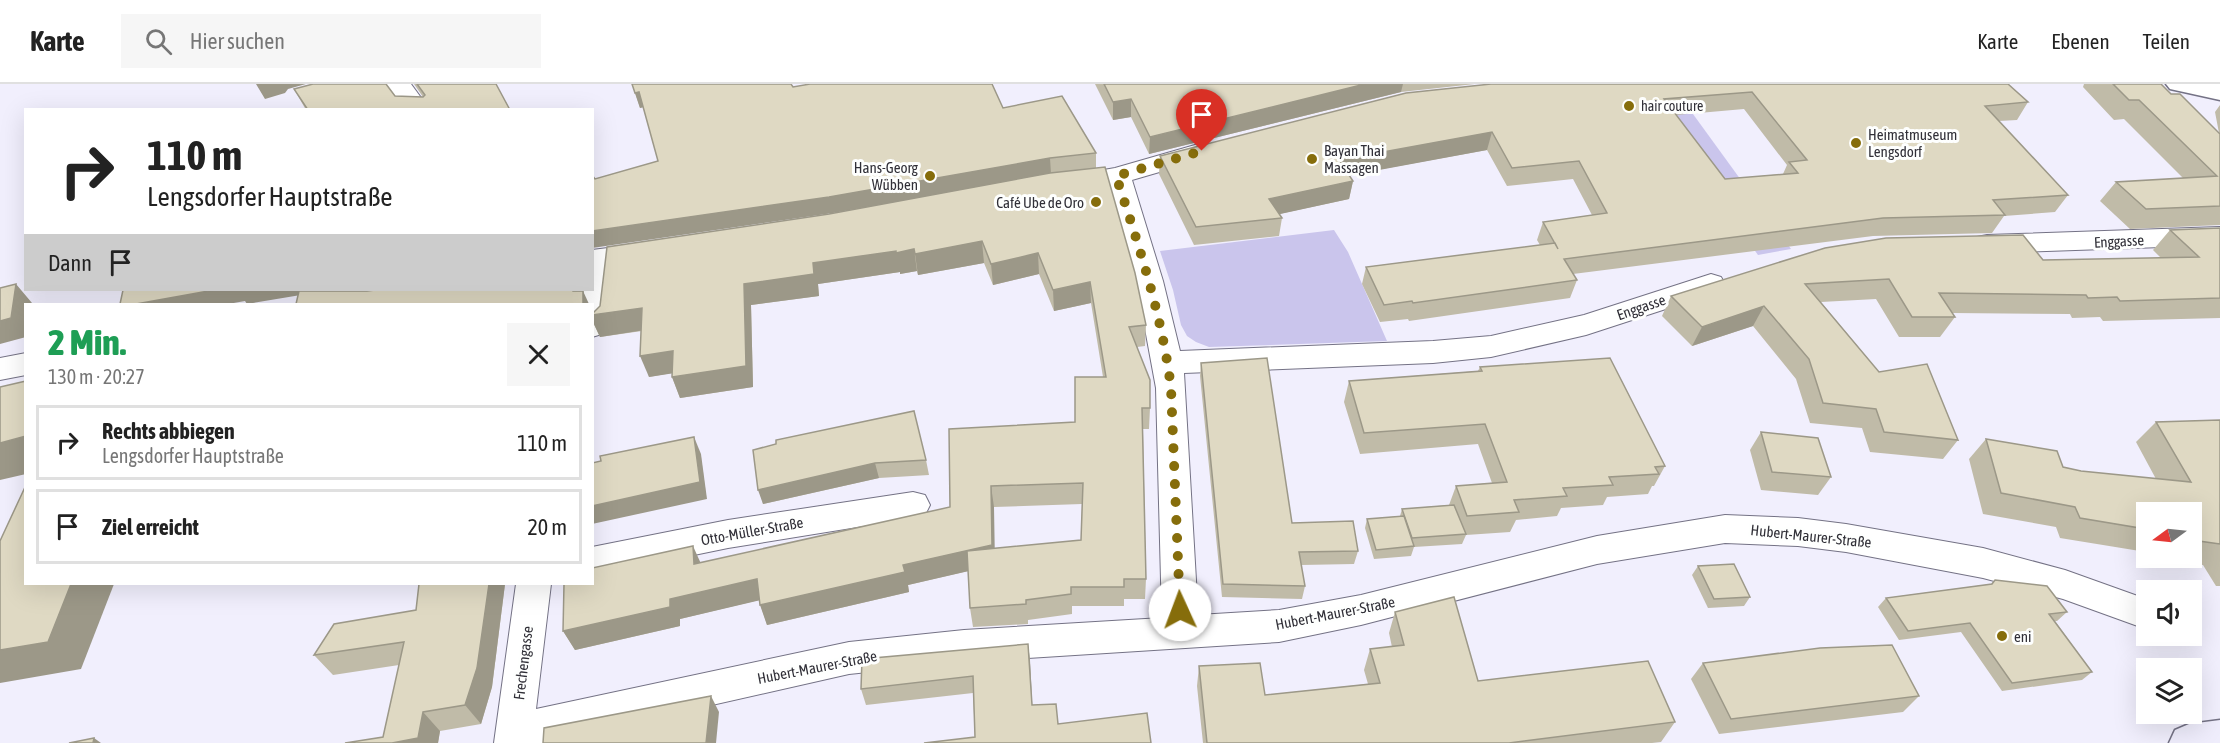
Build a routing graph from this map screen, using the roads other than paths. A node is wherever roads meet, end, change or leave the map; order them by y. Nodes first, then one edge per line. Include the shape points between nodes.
1 (398, 84) edge
2 (2179, 84) edge
3 (2220, 92) edge
4 (416, 108) edge
5 (1225, 146) edge
6 (1116, 176) junction
7 (1040, 186) edge
8 (2220, 236) edge
9 (1963, 244) edge
10 (670, 248) edge
11 (597, 259) edge
12 (1734, 277) edge
13 (594, 303) edge
14 (1168, 363) junction
15 (24, 364) edge
16 (0, 369) edge
17 (913, 506) dead end
18 (594, 562) edge
19 (533, 585) edge
20 (2136, 610) edge
21 (1181, 632) junction
22 (514, 738) edge
23 (2220, 739) edge
24 (2189, 743) edge

1 - 4 street
2 - 3 street
5 - 6 street
6 - 7 street
6 - 14 street via 1151,283
8 - 9 street, Enggasse
10 - 11 street
11 - 13 street
12 - 14 street, Enggasse via 1623,314 1508,344 1423,353
14 - 21 street
15 - 16 street
17 - 18 street, Otto-Müller-Straße via 728,534
19 - 22 street, Frechengasse
20 - 21 street, Hubert-Maurer-Straße via 2065,585 1983,563 1846,538 1725,529 1597,550 1361,610 1279,626
21 - 22 street, Hubert-Maurer-Straße via 849,658
23 - 24 main road

